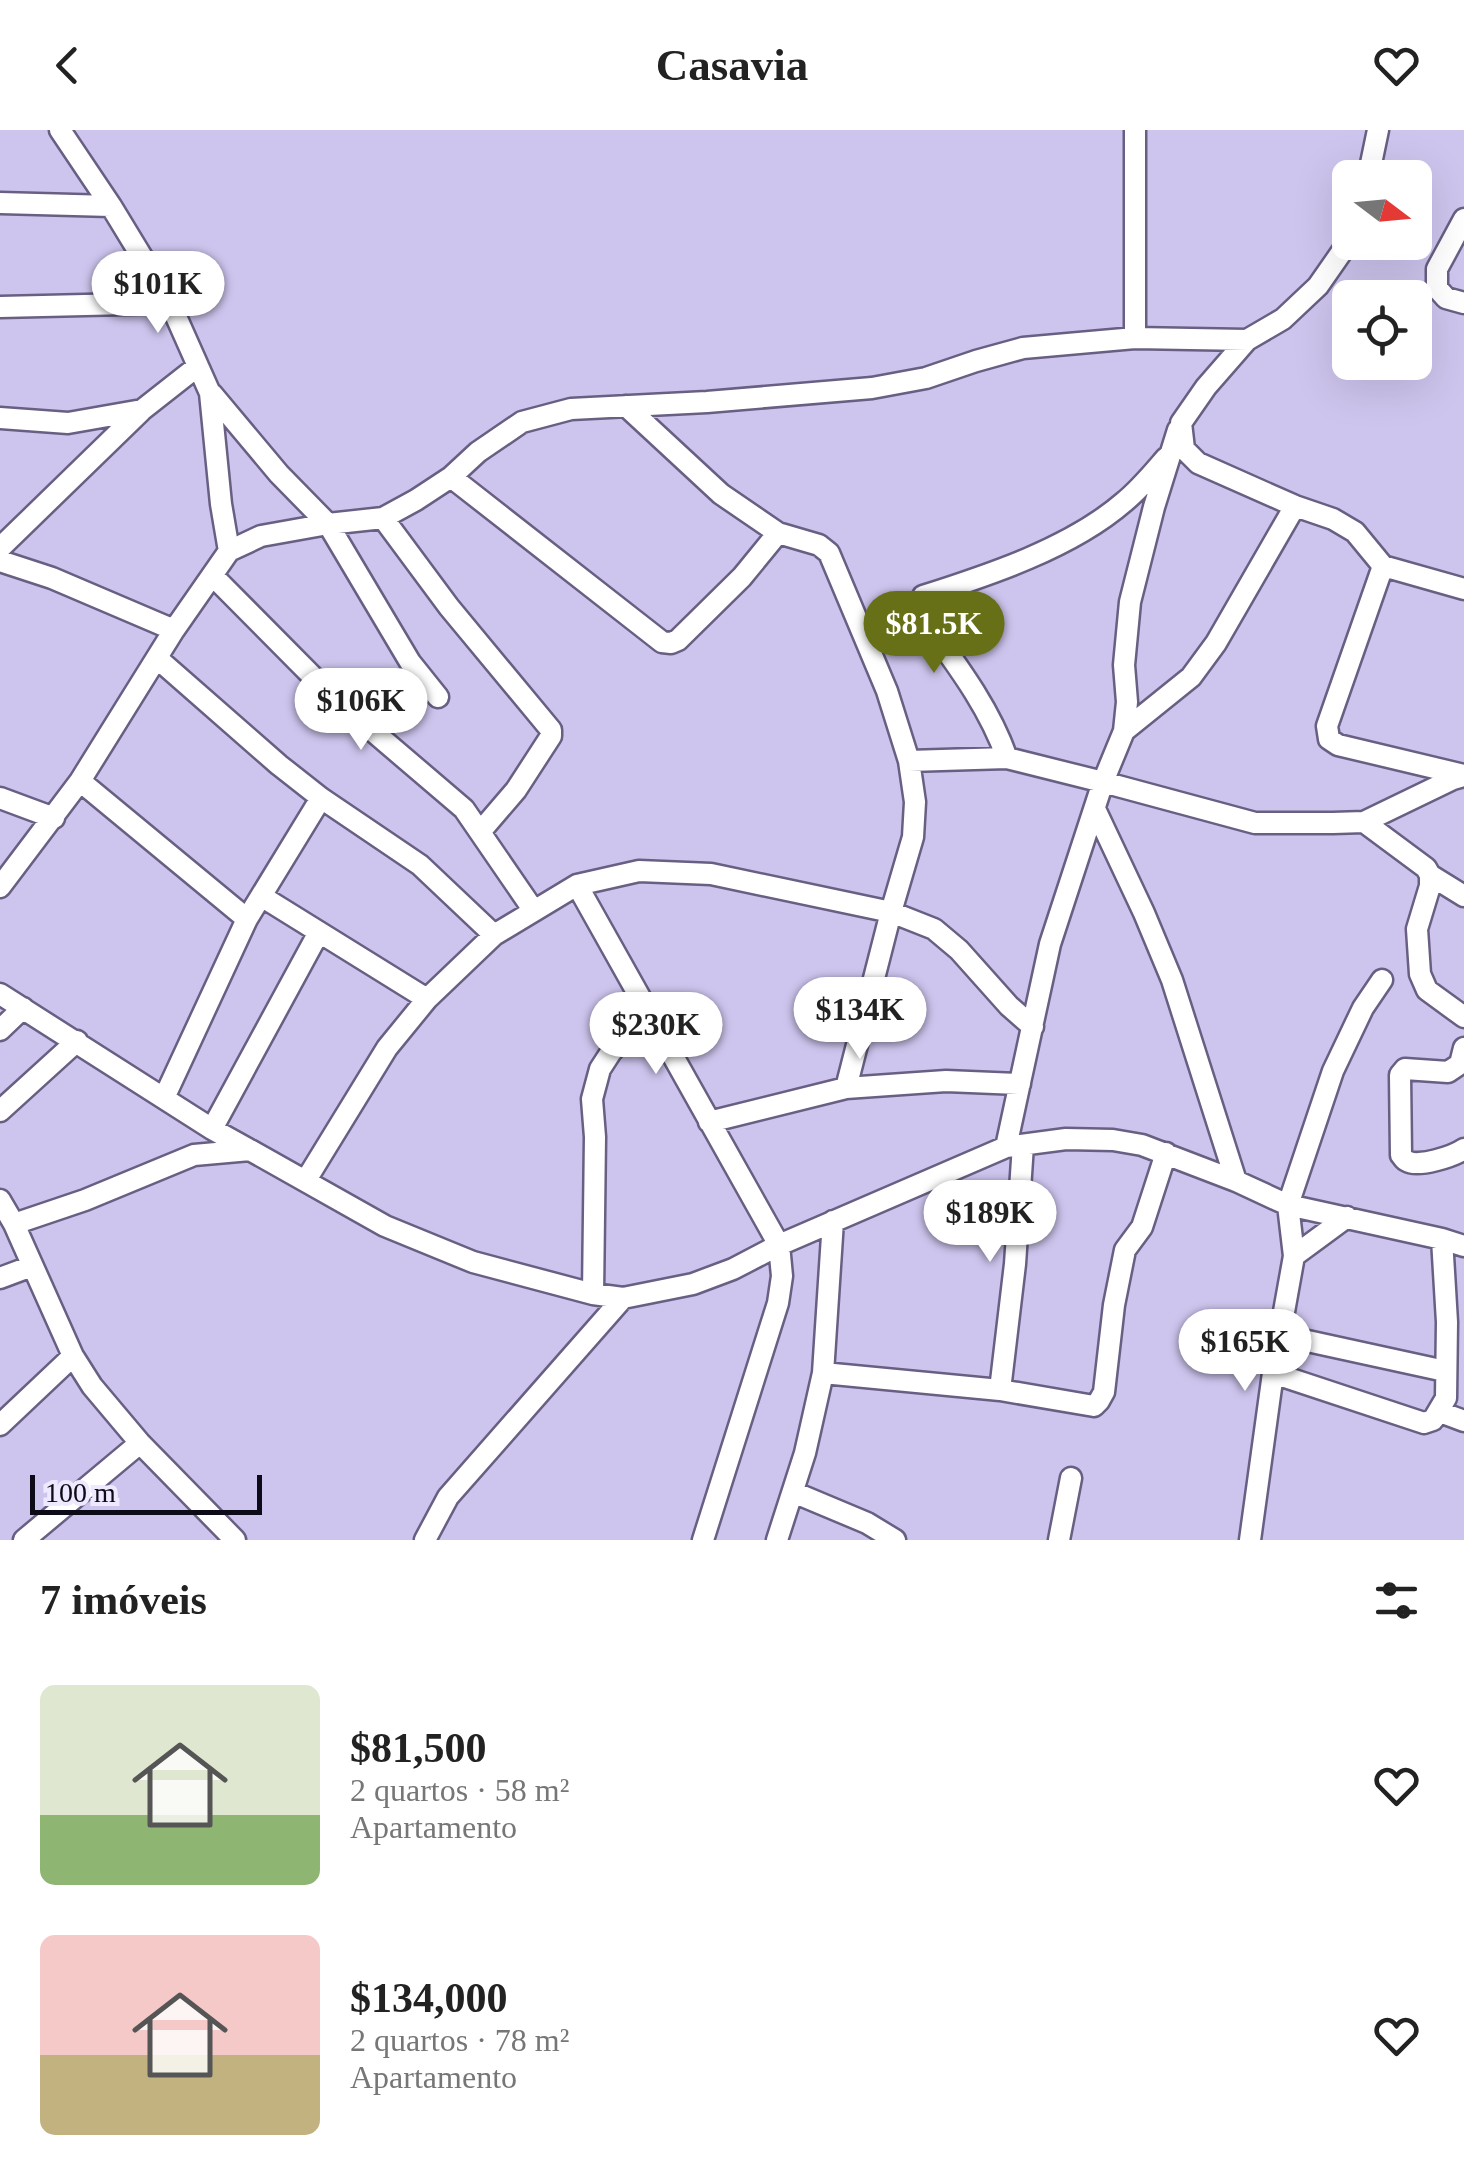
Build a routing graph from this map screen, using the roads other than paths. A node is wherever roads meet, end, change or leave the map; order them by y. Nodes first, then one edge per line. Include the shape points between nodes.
1 (60, 130) edge
2 (1135, 130) edge
3 (1378, 130) edge
4 (1372, 160) edge
5 (0, 203) edge
6 (111, 206) junction
7 (1464, 220) edge
8 (1336, 260) edge
9 (170, 303) junction
10 (1464, 303) edge
11 (0, 307) edge
12 (1135, 338) junction
13 (1247, 340) junction
14 (198, 366) junction
15 (210, 393) junction
16 (626, 406) junction
17 (142, 410) junction
18 (0, 418) edge
19 (1180, 423) junction
20 (1172, 452) junction
21 (451, 476) junction
22 (1296, 506) junction
23 (383, 518) junction
24 (328, 524) junction
25 (778, 533) junction
26 (0, 548) edge
27 (229, 551) junction
28 (0, 561) edge
29 (1382, 566) junction
30 (212, 576) junction
31 (1464, 589) edge
32 (174, 630) junction
33 (158, 659) junction
34 (438, 698) dead end
35 (1124, 731) junction
36 (1007, 758) junction
37 (908, 761) junction
38 (1464, 776) edge
39 (80, 781) junction
40 (1103, 782) junction
41 (0, 798) edge
42 (321, 798) junction
43 (1095, 809) junction
44 (54, 818) junction
45 (1364, 822) junction
46 (480, 832) junction
47 (1430, 875) junction
48 (577, 885) junction
49 (1, 886) edge
50 (261, 896) junction
51 (1464, 896) edge
52 (534, 911) junction
53 (891, 912) junction
54 (247, 919) junction
55 (318, 932) junction
56 (494, 936) junction
57 (1382, 980) dead end
58 (0, 994) edge
59 (427, 1000) junction
60 (23, 1008) junction
61 (650, 1011) junction
62 (1464, 1017) edge
63 (1032, 1027) junction
64 (0, 1030) edge
65 (77, 1041) junction
66 (1464, 1048) edge
67 (1020, 1084) junction
68 (846, 1088) junction
69 (164, 1098) junction
70 (0, 1112) edge
71 (709, 1122) junction
72 (212, 1129) junction
73 (1015, 1146) junction
74 (1464, 1149) edge
75 (250, 1150) junction
76 (1166, 1153) junction
77 (306, 1180) junction
78 (1236, 1180) junction
79 (0, 1200) edge
80 (1288, 1205) junction
81 (1347, 1217) junction
82 (833, 1221) junction
83 (14, 1224) junction
84 (1442, 1239) junction
85 (779, 1245) junction
86 (1464, 1246) edge
87 (1294, 1256) junction
88 (32, 1266) junction
89 (0, 1278) edge
90 (592, 1294) junction
91 (622, 1298) junction
92 (1280, 1335) junction
93 (73, 1356) junction
94 (1446, 1371) junction
95 (1273, 1373) junction
96 (823, 1374) junction
97 (1000, 1390) junction
98 (1440, 1412) junction
99 (1464, 1421) edge
100 (0, 1425) edge
101 (140, 1442) junction
102 (1072, 1478) dead end
103 (793, 1492) junction
104 (24, 1540) edge
105 (235, 1540) edge
106 (426, 1540) edge
107 (703, 1540) edge
108 (777, 1540) edge
109 (895, 1540) edge
110 (1058, 1540) edge
111 (1250, 1540) edge

1 - 6 street
2 - 12 street
3 - 4 street
5 - 6 street
6 - 9 street
7 - 10 street via 1437,269 1437,288
8 - 13 street via 1283,319
9 - 11 street
9 - 14 street
12 - 13 street
12 - 16 street via 1023,348 872,388
13 - 19 street
14 - 15 street
14 - 17 street
15 - 24 street
15 - 27 street
16 - 21 street via 571,409 522,422
16 - 25 street via 721,494
17 - 18 street via 68,422
17 - 26 street
19 - 20 street
19 - 22 street via 1184,448 1198,464
20 - 35 street via 1130,602
20 - 36 street via 1122,504 1089,526 1038,554 922,596 920,614 976,691
21 - 23 street
21 - 25 street via 662,642 678,640
22 - 29 street via 1354,532
22 - 35 street via 1191,676
23 - 24 street
23 - 46 street via 551,730 516,790
24 - 27 street via 261,536
24 - 34 street
25 - 37 street via 830,553
27 - 30 street
28 - 32 street
29 - 31 street
29 - 38 street via 1327,726 1330,739
30 - 32 street
30 - 46 street via 334,698 464,808
32 - 33 street
33 - 39 street
33 - 42 street
35 - 40 street
36 - 37 street
36 - 40 street
37 - 53 street via 913,838
38 - 45 street
39 - 44 street
39 - 54 street
40 - 43 street
40 - 45 street via 1256,822
41 - 44 street
42 - 50 street
42 - 56 street via 420,865
43 - 63 street via 1050,944
43 - 78 street via 1172,980
44 - 49 street
45 - 47 street
46 - 52 street
47 - 51 street
47 - 62 street via 1417,929 1420,974 1427,990
48 - 52 street
48 - 53 street via 639,871 712,874
48 - 61 street
50 - 54 street
50 - 55 street
52 - 56 street
53 - 63 street via 934,929
53 - 68 street
54 - 69 street
55 - 59 street
55 - 72 street
56 - 59 street
57 - 80 street via 1333,1071
58 - 60 street
59 - 77 street via 388,1048
60 - 64 street
60 - 65 street
61 - 71 street
61 - 90 street via 611,1052 592,1099
63 - 67 street
65 - 69 street
65 - 70 street
66 - 74 street via 1460,1064 1448,1072 1400,1074 1406,1161 1429,1162
67 - 68 street
67 - 73 street
68 - 71 street
69 - 72 street
71 - 85 street
72 - 75 street
73 - 76 street via 1113,1140
73 - 82 street
73 - 97 street via 1014,1282
75 - 77 street
75 - 83 street via 194,1155
76 - 78 street
76 - 97 street via 1142,1226 1125,1250 1099,1402 1087,1406
77 - 90 street via 385,1226 473,1262
78 - 80 street
79 - 83 street
80 - 81 street
80 - 87 street
81 - 84 street
81 - 87 street
82 - 85 street
82 - 96 street
83 - 88 street
84 - 86 street
84 - 94 street
85 - 91 street via 693,1284
85 - 107 street via 778,1303
87 - 92 street
88 - 89 street
88 - 93 street
90 - 91 street
91 - 106 street via 448,1497
92 - 94 street
92 - 95 street
93 - 100 street
93 - 101 street
94 - 98 street
95 - 98 street via 1424,1422
95 - 111 street
96 - 97 street
96 - 103 street
98 - 99 street
101 - 104 street
101 - 105 street
102 - 110 street
103 - 108 street
103 - 109 street

